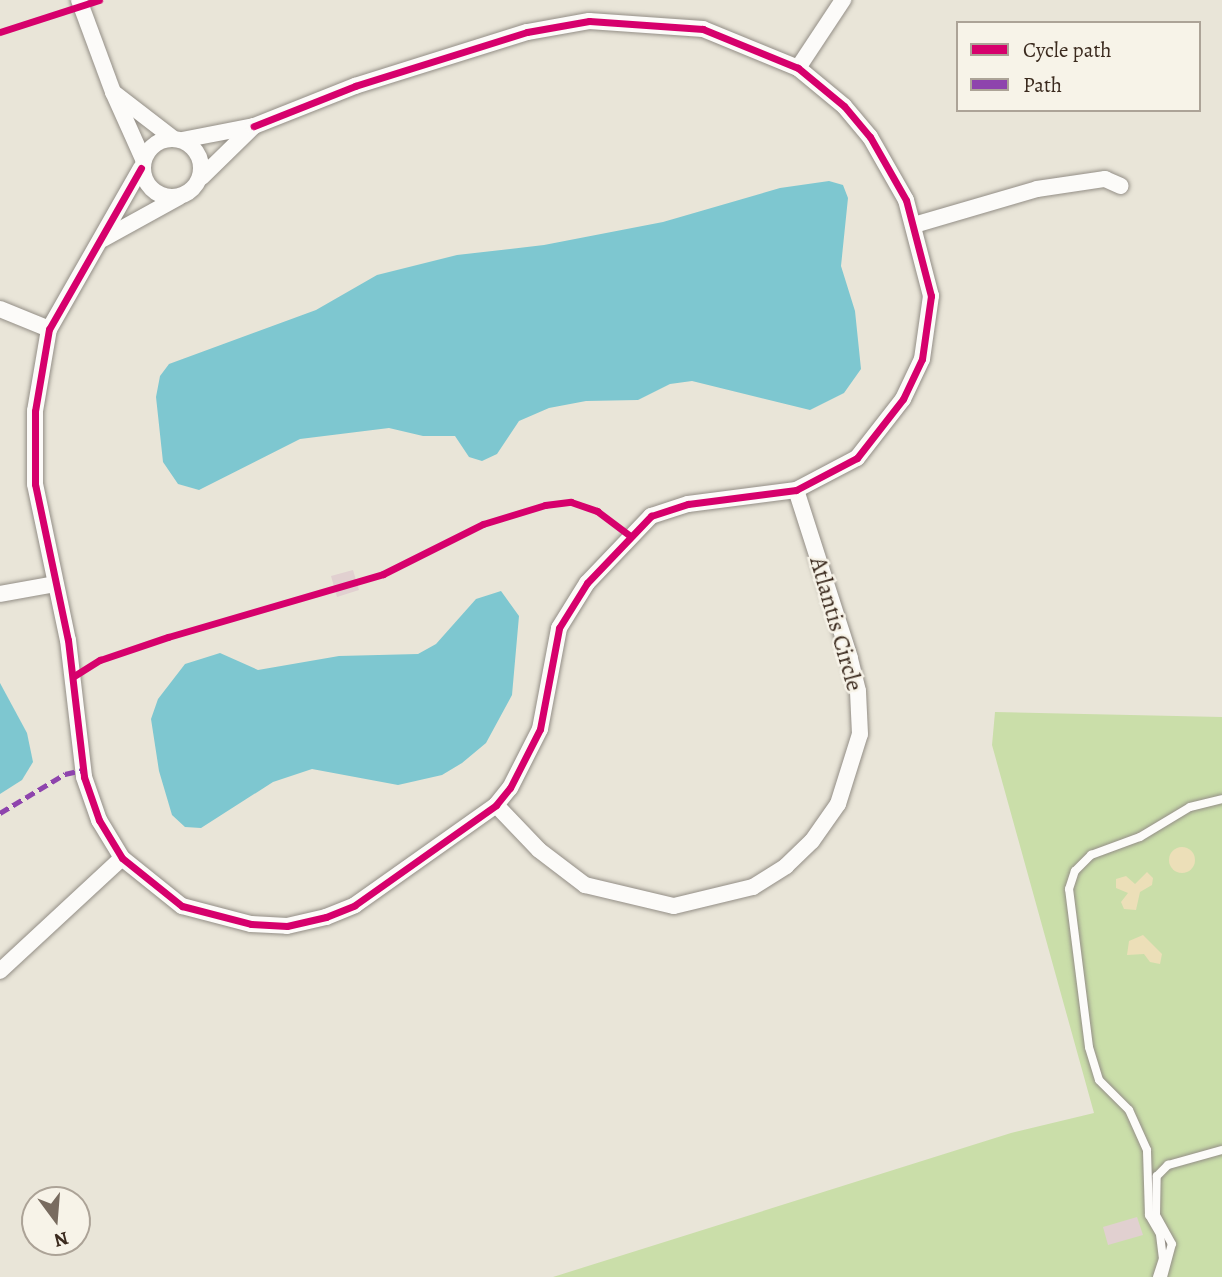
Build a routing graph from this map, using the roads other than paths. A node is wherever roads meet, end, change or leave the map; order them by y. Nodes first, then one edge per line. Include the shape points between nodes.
1 (79, 0) edge
2 (843, 0) edge
3 (798, 68) junction
4 (113, 92) junction
5 (254, 127) junction
6 (178, 139) junction
7 (142, 164) junction
8 (202, 177) junction
9 (1121, 186) dead end
10 (179, 197) junction
11 (914, 225) junction
12 (103, 239) junction
13 (0, 309) edge
14 (49, 329) junction
15 (796, 490) junction
16 (55, 584) junction
17 (0, 594) edge
18 (1222, 799) edge
19 (496, 805) junction
20 (122, 858) junction
21 (0, 971) edge
22 (1222, 1150) edge
23 (1157, 1277) edge
24 (1163, 1277) edge

1 - 4 street
2 - 3 street
3 - 5 street via 703,29 589,21 527,33 368,82
3 - 11 street via 844,106 870,137 906,200
4 - 6 street
4 - 7 street
5 - 6 street
5 - 8 street
6 - 7 street via 152,147
6 - 8 street via 201,160
7 - 10 street via 158,194
7 - 12 street
8 - 10 street
9 - 11 street via 1105,179 1037,188
10 - 12 street
11 - 15 street via 931,296 922,359 903,399 857,458
12 - 14 street via 80,267
13 - 14 street
14 - 16 street via 34,442 37,496
15 - 19 street via 688,504 650,516 624,540 587,583 559,628 540,729 527,763
15 - 19 street, Atlantis Circle via 850,658 858,691 860,734 838,804 812,841 786,866 753,887 674,906 585,885 539,850
16 - 17 street
16 - 20 street via 75,682 84,777 99,820
18 - 23 lane via 1190,807 1140,837 1091,855 1075,871 1069,889 1092,1058 1099,1080 1129,1110 1147,1150 1149,1215 1160,1234 1163,1259
19 - 20 street via 355,905 287,926 212,917 182,905
20 - 21 street
22 - 24 lane via 1168,1165 1157,1176 1156,1214 1172,1244

